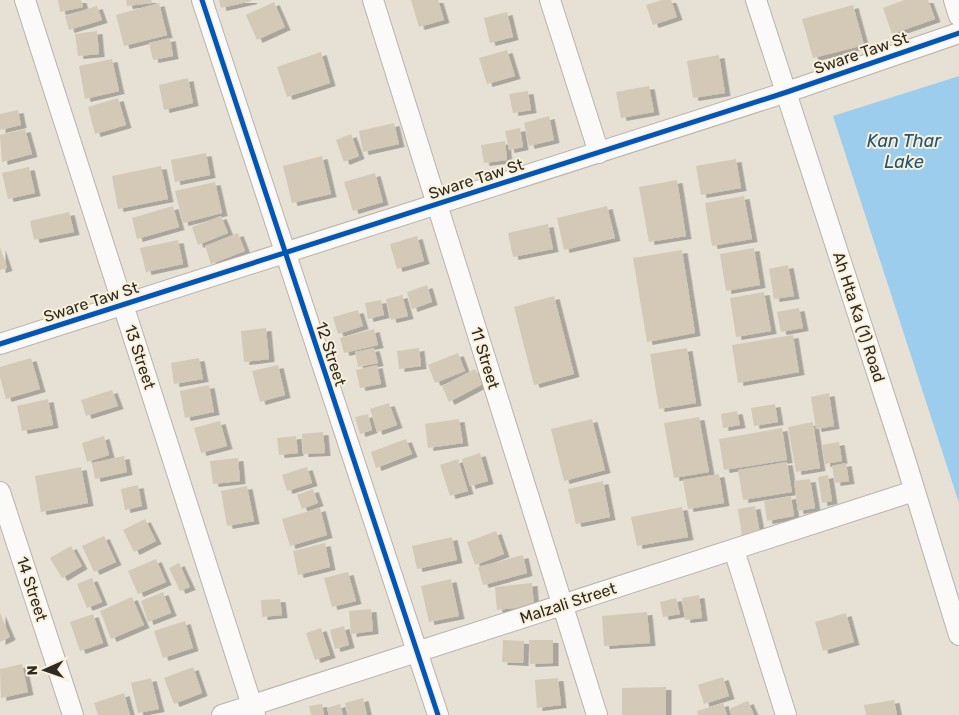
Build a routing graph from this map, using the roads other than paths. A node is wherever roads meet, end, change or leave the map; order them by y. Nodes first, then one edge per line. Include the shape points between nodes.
1 (25, 0) edge
2 (202, 0) edge
3 (373, 0) edge
4 (550, 0) edge
5 (756, 0) edge
6 (954, 0) edge
7 (959, 16) edge
8 (959, 33) edge
9 (787, 92) junction
10 (598, 153) junction
11 (436, 205) junction
12 (285, 253) junction
13 (123, 305) junction
14 (0, 344) edge
15 (914, 491) junction
16 (0, 492) edge
17 (734, 550) junction
18 (562, 605) junction
19 (959, 635) edge
20 (417, 652) junction
21 (254, 710) edge
22 (73, 715) edge
23 (222, 715) edge
24 (438, 715) edge
25 (597, 715) edge
26 (786, 715) edge

1 - 13 street, 13 Street
2 - 12 street, 12 Street
3 - 11 street, 11 Street
4 - 10 street
5 - 9 street, Ah Hta Ka (1) Road
6 - 7 street
8 - 9 street, Sware Taw St
9 - 10 street, Sware Taw St
9 - 15 street, Ah Hta Ka (1) Road
10 - 11 street, Sware Taw St
11 - 12 street, Sware Taw St
11 - 18 street, 11 Street
12 - 13 street, Sware Taw St
12 - 20 street, 12 Street
13 - 14 street, Sware Taw St
13 - 21 street, 13 Street
15 - 17 street, Malzali Street
15 - 19 street, Ah Hta Ka (1) Road
16 - 22 street, 14 Street
17 - 18 street, Malzali Street
17 - 26 street
18 - 20 street, Malzali Street
18 - 25 street, 11 Street
20 - 21 street, Malzali Street
20 - 24 street, 12 Street
21 - 23 street, Malzali Street

